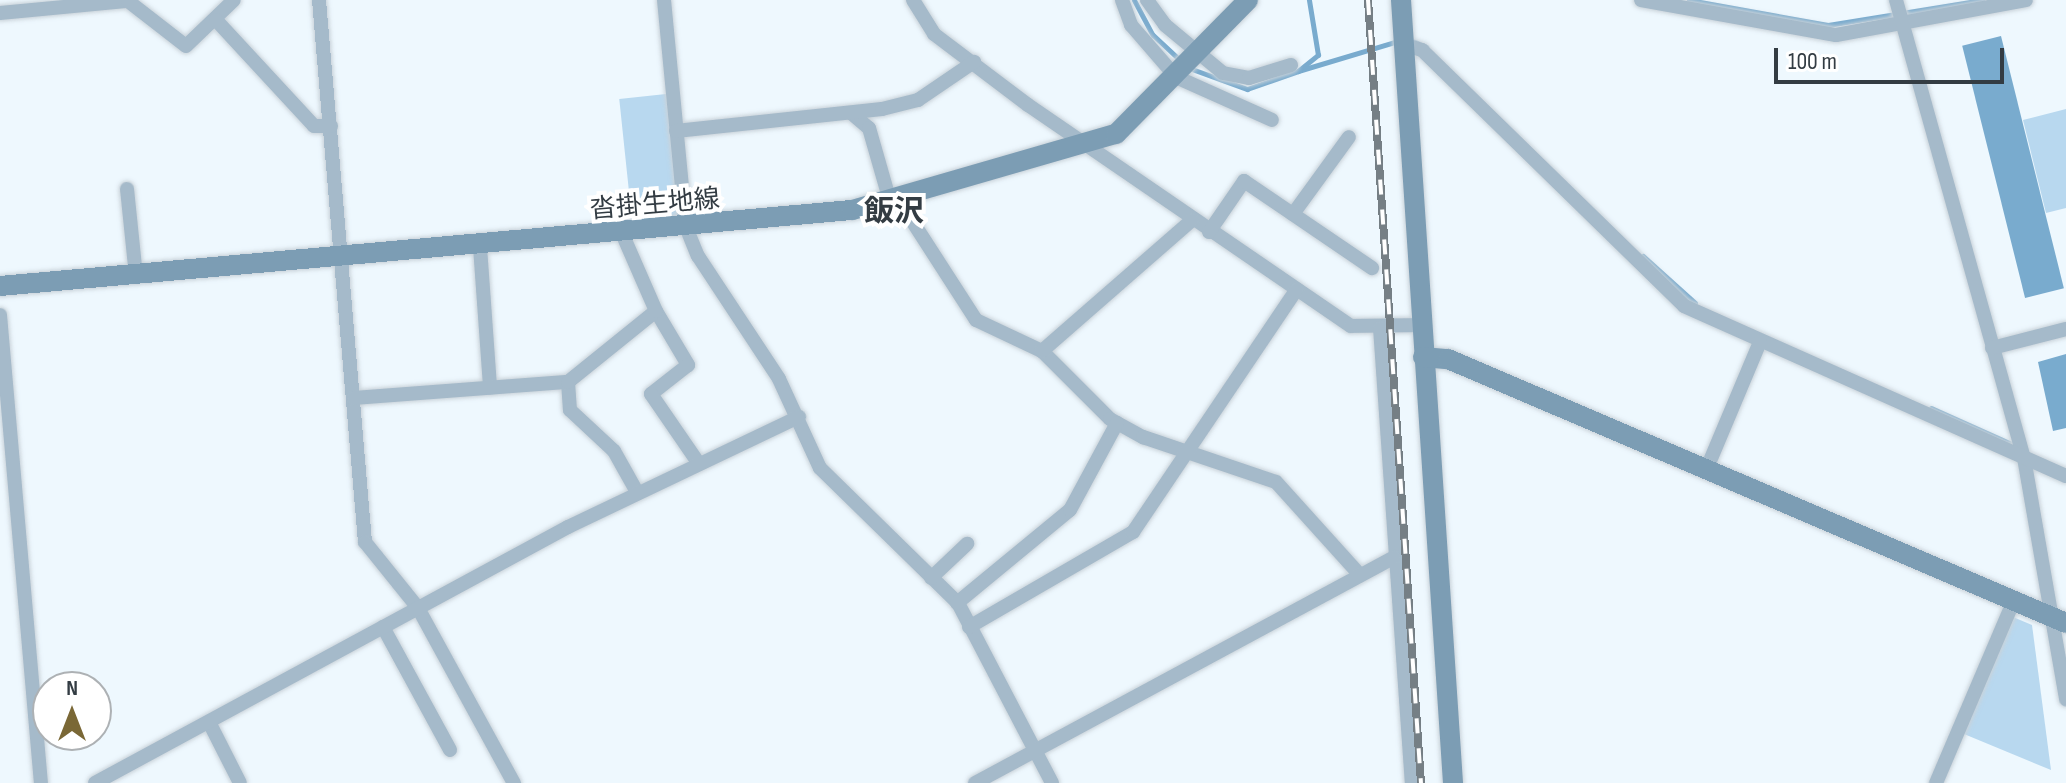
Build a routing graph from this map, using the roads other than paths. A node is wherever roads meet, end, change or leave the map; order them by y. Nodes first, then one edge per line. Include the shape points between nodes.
1 (234, 0) edge
2 (319, 0) edge
3 (664, 0) edge
4 (913, 0) edge
5 (1122, 0) edge
6 (1147, 0) edge
7 (1248, 0) edge
8 (1401, 0) edge
9 (1641, 0) edge
10 (1896, 0) edge
11 (2026, 0) edge
12 (0, 13) edge
13 (216, 20) junction
14 (1901, 23) junction
15 (1403, 44) junction
16 (974, 62) junction
17 (1187, 65) junction
18 (1291, 65) dead end
19 (851, 113) junction
20 (1272, 120) dead end
21 (331, 126) junction
22 (676, 131) junction
23 (1349, 137) dead end
24 (1084, 145) junction
25 (127, 189) dead end
26 (894, 200) junction
27 (1293, 214) junction
28 (1192, 220) junction
29 (686, 227) junction
30 (1209, 232) junction
31 (622, 233) junction
32 (480, 247) junction
33 (343, 260) junction
34 (1372, 268) dead end
35 (136, 276) junction
36 (0, 286) edge
37 (1296, 290) junction
38 (656, 311) junction
39 (0, 315) edge
40 (1420, 325) junction
41 (1380, 328) junction
42 (2066, 329) edge
43 (1760, 342) junction
44 (1992, 348) junction
45 (1042, 351) junction
46 (1423, 357) junction
47 (568, 382) junction
48 (490, 388) junction
49 (354, 398) junction
50 (799, 417) junction
51 (1117, 423) junction
52 (1187, 456) junction
53 (2024, 458) junction
54 (697, 461) junction
55 (1707, 468) junction
56 (2066, 476) edge
57 (637, 492) junction
58 (967, 544) dead end
59 (1394, 557) junction
60 (1360, 575) junction
61 (931, 578) junction
62 (2014, 600) junction
63 (957, 603) junction
64 (418, 608) junction
65 (2060, 620) edge
66 (383, 627) junction
67 (969, 627) junction
68 (2066, 699) edge
69 (209, 722) junction
70 (450, 750) dead end
71 (1035, 751) junction
72 (119, 778) edge
73 (41, 783) edge
74 (95, 783) edge
75 (240, 783) edge
76 (514, 783) edge
77 (975, 783) edge
78 (1052, 783) edge
79 (1412, 783) edge
80 (1453, 783) edge
81 (1936, 783) edge

1 - 13 street
2 - 21 street
3 - 22 street
4 - 16 street via 934,34
5 - 17 street via 1131,25
6 - 17 street
7 - 17 street, 沓掛生地線
8 - 15 street
9 - 14 street via 1836,35
10 - 14 street
11 - 14 street
12 - 13 street via 128,1 186,46
13 - 21 street via 314,126
14 - 44 street
15 - 40 street
15 - 43 street via 1422,50 1684,306
16 - 19 street via 918,100
16 - 24 street
17 - 18 street via 1249,78
17 - 20 street
17 - 24 street, 沓掛生地線 via 1116,134
19 - 22 street
19 - 26 street via 869,128
21 - 33 street
22 - 29 street
23 - 27 street
24 - 26 street, 沓掛生地線
24 - 28 street
25 - 35 street
26 - 29 street, 沓掛生地線
26 - 45 street via 976,320
27 - 30 street via 1244,181
27 - 34 street
28 - 30 street
28 - 45 street
29 - 31 street, 沓掛生地線
29 - 50 street
30 - 37 street
31 - 32 street, 沓掛生地線
31 - 38 street
32 - 33 street, 沓掛生地線
32 - 48 street
33 - 35 street, 沓掛生地線
33 - 49 street
35 - 36 street, 沓掛生地線
37 - 41 street via 1351,326
37 - 52 street
38 - 47 street
38 - 54 street via 688,365 651,394
39 - 73 street
40 - 41 street
40 - 46 street
41 - 59 street
42 - 44 street
43 - 53 street
43 - 55 street
44 - 53 street
45 - 51 street
46 - 55 street via 1448,359
46 - 80 street
47 - 48 street
47 - 57 street via 570,410 614,451
48 - 49 street
49 - 64 street via 365,542
50 - 54 street
50 - 61 street via 820,468
51 - 52 street
51 - 63 street via 1070,510
52 - 60 street via 1276,482
52 - 67 street via 1133,532
53 - 56 street
53 - 65 street
54 - 57 street
55 - 62 street
57 - 64 street
58 - 61 street
59 - 60 street
59 - 79 street
60 - 71 street
61 - 63 street
62 - 65 street
62 - 81 street
63 - 67 street
64 - 66 street
64 - 76 street
65 - 68 street
66 - 69 street
66 - 70 street
67 - 71 street
69 - 72 street
69 - 75 street
71 - 77 street
71 - 78 street
72 - 74 street

